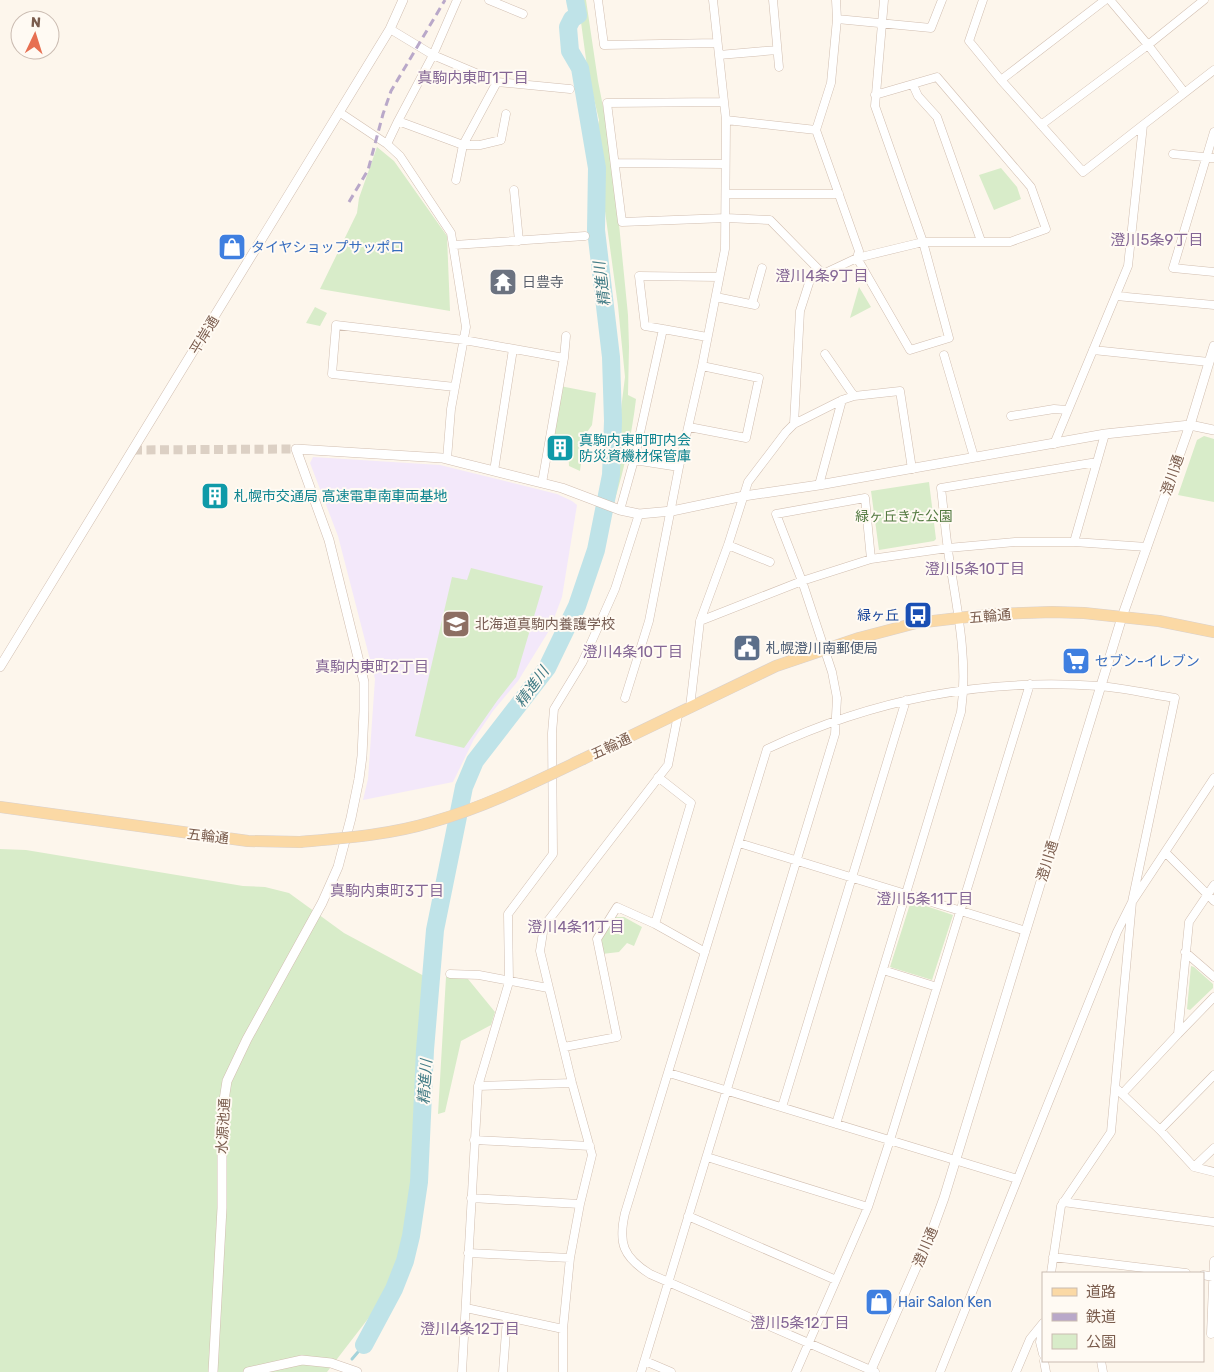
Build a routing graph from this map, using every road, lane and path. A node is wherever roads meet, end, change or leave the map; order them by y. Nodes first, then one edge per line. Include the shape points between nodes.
1 (403, 0) edge
2 (457, 0) edge
3 (490, 0) edge
4 (598, 0) edge
5 (712, 0) edge
6 (773, 0) edge
7 (836, 0) edge
8 (884, 0) edge
9 (942, 0) edge
10 (983, 0) edge
11 (1105, 0) edge
12 (1110, 0) edge
13 (1204, 0) edge
14 (523, 14) dead end
15 (837, 19) junction
16 (882, 23) junction
17 (390, 29) junction
18 (717, 43) junction
19 (1148, 45) junction
20 (777, 50) junction
21 (433, 55) junction
22 (719, 55) junction
23 (779, 67) dead end
24 (1214, 70) edge
25 (1001, 80) junction
26 (497, 82) junction
27 (913, 85) junction
28 (570, 89) dead end
29 (1184, 92) junction
30 (875, 95) junction
31 (723, 102) junction
32 (339, 112) junction
33 (506, 114) dead end
34 (726, 120) junction
35 (398, 122) junction
36 (1041, 125) junction
37 (1143, 126) junction
38 (816, 130) junction
39 (1214, 132) edge
40 (387, 144) junction
41 (463, 145) junction
42 (1173, 154) dead end
43 (1210, 158) edge
44 (615, 163) junction
45 (725, 164) junction
46 (456, 180) dead end
47 (514, 190) dead end
48 (726, 194) junction
49 (839, 194) junction
50 (726, 218) junction
51 (585, 236) dead end
52 (519, 241) junction
53 (981, 241) junction
54 (923, 242) junction
55 (454, 245) junction
56 (857, 258) junction
57 (762, 268) dead end
58 (1214, 272) edge
59 (822, 273) junction
60 (719, 277) junction
61 (1116, 296) junction
62 (716, 297) junction
63 (1214, 305) edge
64 (663, 329) junction
65 (566, 336) dead end
66 (707, 337) junction
67 (464, 340) junction
68 (1214, 346) edge
69 (513, 349) junction
70 (1093, 350) junction
71 (825, 354) dead end
72 (944, 355) dead end
73 (564, 358) junction
74 (1209, 362) junction
75 (702, 366) junction
76 (455, 387) junction
77 (854, 396) junction
78 (842, 400) junction
79 (1067, 410) junction
80 (1011, 416) dead end
81 (794, 424) junction
82 (1190, 425) junction
83 (689, 427) junction
84 (1214, 430) edge
85 (1105, 434) junction
86 (1054, 444) junction
87 (974, 457) junction
88 (447, 459) junction
89 (634, 460) junction
90 (1097, 462) junction
91 (679, 467) junction
92 (912, 469) junction
93 (494, 471) junction
94 (542, 483) junction
95 (819, 485) junction
96 (744, 496) junction
97 (617, 509) junction
98 (672, 511) junction
99 (640, 514) junction
100 (1074, 542) junction
101 (728, 545) junction
102 (1147, 547) junction
103 (948, 548) junction
104 (871, 559) junction
105 (770, 562) dead end
106 (802, 582) junction
107 (1122, 616) junction
108 (959, 619) junction
109 (700, 621) junction
110 (1214, 632) edge
111 (825, 649) junction
112 (0, 668) edge
113 (1030, 684) junction
114 (1101, 686) junction
115 (965, 689) junction
116 (625, 698) dead end
117 (906, 700) junction
118 (690, 708) junction
119 (678, 715) junction
120 (836, 720) junction
121 (658, 777) junction
122 (1214, 778) edge
123 (0, 807) edge
124 (739, 843) junction
125 (1166, 853) junction
126 (798, 860) junction
127 (852, 878) junction
128 (1214, 885) edge
129 (906, 894) junction
130 (1208, 894) junction
131 (1214, 901) edge
132 (1132, 902) junction
133 (961, 911) junction
134 (655, 924) junction
135 (1026, 931) junction
136 (705, 952) junction
137 (1186, 952) junction
138 (883, 970) junction
139 (450, 974) dead end
140 (1214, 977) edge
141 (509, 982) junction
142 (937, 987) junction
143 (548, 988) junction
144 (1214, 997) edge
145 (1178, 1034) junction
146 (564, 1047) junction
147 (669, 1073) junction
148 (1214, 1075) edge
149 (572, 1083) junction
150 (478, 1086) junction
151 (1116, 1086) junction
152 (727, 1090) junction
153 (1122, 1094) junction
154 (782, 1107) junction
155 (836, 1124) junction
156 (1160, 1130) junction
157 (474, 1140) junction
158 (890, 1140) junction
159 (590, 1146) junction
160 (1214, 1148) edge
161 (707, 1157) junction
162 (955, 1161) junction
163 (1194, 1167) junction
164 (1214, 1172) edge
165 (1017, 1179) junction
166 (471, 1198) junction
167 (1063, 1202) junction
168 (580, 1204) junction
169 (868, 1207) junction
170 (688, 1216) junction
171 (1214, 1222) edge
172 (468, 1253) junction
173 (1053, 1257) junction
174 (570, 1258) junction
175 (1214, 1262) edge
176 (1051, 1272) edge
177 (1178, 1272) edge
178 (1213, 1277) edge
179 (836, 1280) junction
180 (669, 1281) junction
181 (466, 1308) junction
182 (508, 1318) junction
183 (1042, 1324) edge
184 (563, 1329) junction
185 (1042, 1332) edge
186 (1209, 1334) edge
187 (809, 1343) junction
188 (1042, 1350) edge
189 (645, 1361) junction
190 (872, 1371) edge
191 (213, 1372) edge
192 (248, 1372) edge
193 (357, 1372) edge
194 (462, 1372) edge
195 (503, 1372) edge
196 (563, 1372) edge
197 (641, 1372) edge
198 (670, 1372) edge
199 (796, 1372) edge
200 (940, 1372) edge
201 (1016, 1372) edge

1 - 17 street, 平岸通
2 - 21 street
3 - 14 street
4 - 18 street via 604,45
5 - 18 street
6 - 20 street
7 - 15 street
8 - 16 street
9 - 16 street via 931,28
10 - 25 street via 969,41
11 - 25 street
12 - 19 street
13 - 19 street
15 - 16 street
15 - 38 street via 831,83
16 - 30 street
17 - 21 street
17 - 32 street, 平岸通
18 - 22 street
19 - 29 street
19 - 36 street
20 - 22 street
20 - 23 street
21 - 26 street
21 - 35 street
22 - 31 street
24 - 29 street
25 - 36 street
26 - 28 street
26 - 41 street
27 - 30 street
27 - 53 street via 918,96 937,117
27 - 53 street via 938,77 1031,187 1046,229 1010,242
29 - 37 street
30 - 54 street via 875,106
31 - 34 street
31 - 44 street via 607,104
32 - 40 street
32 - 112 street, 平岸通
33 - 41 street via 501,140
34 - 38 street
34 - 45 street
35 - 40 street
35 - 41 street
36 - 37 street via 1083,172
37 - 61 street via 1128,266
38 - 49 street
39 - 43 street
40 - 55 street via 400,156 451,232
41 - 46 street
42 - 43 street
43 - 58 street via 1174,268
44 - 45 street
44 - 50 street via 622,222
45 - 48 street
47 - 52 street
48 - 49 street
48 - 50 street
49 - 56 street via 859,251
50 - 59 street via 770,220
50 - 60 street via 726,249
51 - 52 street
52 - 55 street
53 - 54 street
54 - 56 street
54 - 56 street via 949,338 910,350
55 - 67 street via 466,327
56 - 59 street
57 - 62 street via 753,304
59 - 81 street via 810,280 800,311
60 - 62 street
60 - 64 street via 640,276 645,326
61 - 63 street
61 - 70 street
62 - 66 street
64 - 66 street
64 - 89 street
65 - 73 street
66 - 75 street
67 - 69 street
67 - 76 street
67 - 76 street via 336,325 332,374
68 - 74 street, 澄川通
69 - 73 street
69 - 93 street
70 - 74 street
70 - 79 street
71 - 77 street
72 - 87 street
73 - 94 street
74 - 82 street, 澄川通
75 - 83 street
75 - 83 street via 759,378 746,438
76 - 88 street
77 - 78 street
77 - 92 street via 900,391
78 - 81 street
78 - 95 street
79 - 80 street
79 - 86 street
81 - 96 street via 748,482
82 - 84 street
82 - 85 street
82 - 102 street, 澄川通
83 - 91 street
85 - 86 street
85 - 90 street
86 - 87 street
87 - 92 street
88 - 93 street
88 - 191 street, 水源池通 via 296,449 329,540 364,682 359,778 338,867 227,1081 222,1113 222,1208
89 - 91 street
89 - 97 street
90 - 100 street
90 - 103 street via 941,488
91 - 98 street
92 - 95 street
93 - 94 street
94 - 97 street
95 - 96 street
96 - 98 street
96 - 101 street
97 - 99 street
98 - 99 street
98 - 116 street via 649,621
99 - 141 street via 615,589 582,663 554,709 553,854 508,914
100 - 102 street
100 - 103 street via 1015,542
101 - 105 street
101 - 109 street
102 - 107 street, 澄川通
103 - 104 street
103 - 108 street
104 - 106 street
104 - 106 street via 865,498 776,514
106 - 109 street
106 - 111 street
107 - 108 main road, 五輪通 via 1052,612 992,614
107 - 110 main road, 五輪通
107 - 114 street, 澄川通
108 - 111 main road, 五輪通 via 916,624
108 - 115 street
109 - 118 street
111 - 118 main road, 五輪通 via 776,666
111 - 120 street via 837,698
113 - 114 street
113 - 115 street
113 - 133 street
114 - 132 street via 1174,698
114 - 135 street, 澄川通
115 - 117 street
115 - 129 street via 962,712
117 - 120 street
117 - 127 street
118 - 119 main road, 五輪通
119 - 121 street via 668,765
119 - 123 main road, 五輪通, bridge via 508,795 430,823 370,836 300,842 248,841
120 - 124 street via 768,749
120 - 126 street via 831,748
121 - 134 street via 691,803
121 - 143 street via 544,926 540,951
122 - 125 street
124 - 126 street
124 - 136 street
125 - 130 street
125 - 132 street
126 - 127 street
126 - 152 street
127 - 129 street
127 - 154 street
128 - 130 street
129 - 133 street
129 - 138 street
130 - 131 street
130 - 137 street via 1188,922
132 - 151 street
132 - 165 street via 1116,932
133 - 135 street
133 - 142 street
134 - 136 street
134 - 146 street via 617,907 597,939 617,1037
135 - 162 street, 澄川通
136 - 147 street
137 - 140 street
137 - 145 street
138 - 142 street
138 - 155 street
139 - 141 street via 479,975
141 - 143 street
141 - 150 street
142 - 158 street
143 - 146 street
144 - 145 street
145 - 153 street
146 - 149 street
147 - 152 street
147 - 180 street via 621,1238 626,1253 636,1265
148 - 156 street
149 - 150 street
149 - 159 street
150 - 157 street
151 - 153 street
151 - 167 street via 1111,1132
152 - 154 street
152 - 161 street
153 - 156 street
154 - 155 street
155 - 158 street
156 - 163 street
157 - 159 street
157 - 166 street
158 - 162 street
158 - 169 street
159 - 168 street via 592,1155
160 - 163 street
161 - 169 street
161 - 170 street
162 - 165 street
162 - 190 street, 澄川通 via 932,1231
163 - 164 street
165 - 200 street
166 - 168 street
166 - 172 street
167 - 171 street
167 - 173 street
168 - 174 street
169 - 179 street
170 - 179 street
170 - 180 street
172 - 174 street
172 - 181 street
173 - 176 street
173 - 177 street
174 - 184 street
175 - 178 street
178 - 186 street
179 - 187 street
180 - 187 street
180 - 189 street
181 - 182 street
181 - 194 street
182 - 184 street
182 - 195 street
183 - 201 street via 1030,1339
184 - 196 street
185 - 188 street
187 - 190 street
187 - 199 street
189 - 197 street
189 - 198 street
192 - 193 street via 302,1360 331,1363

